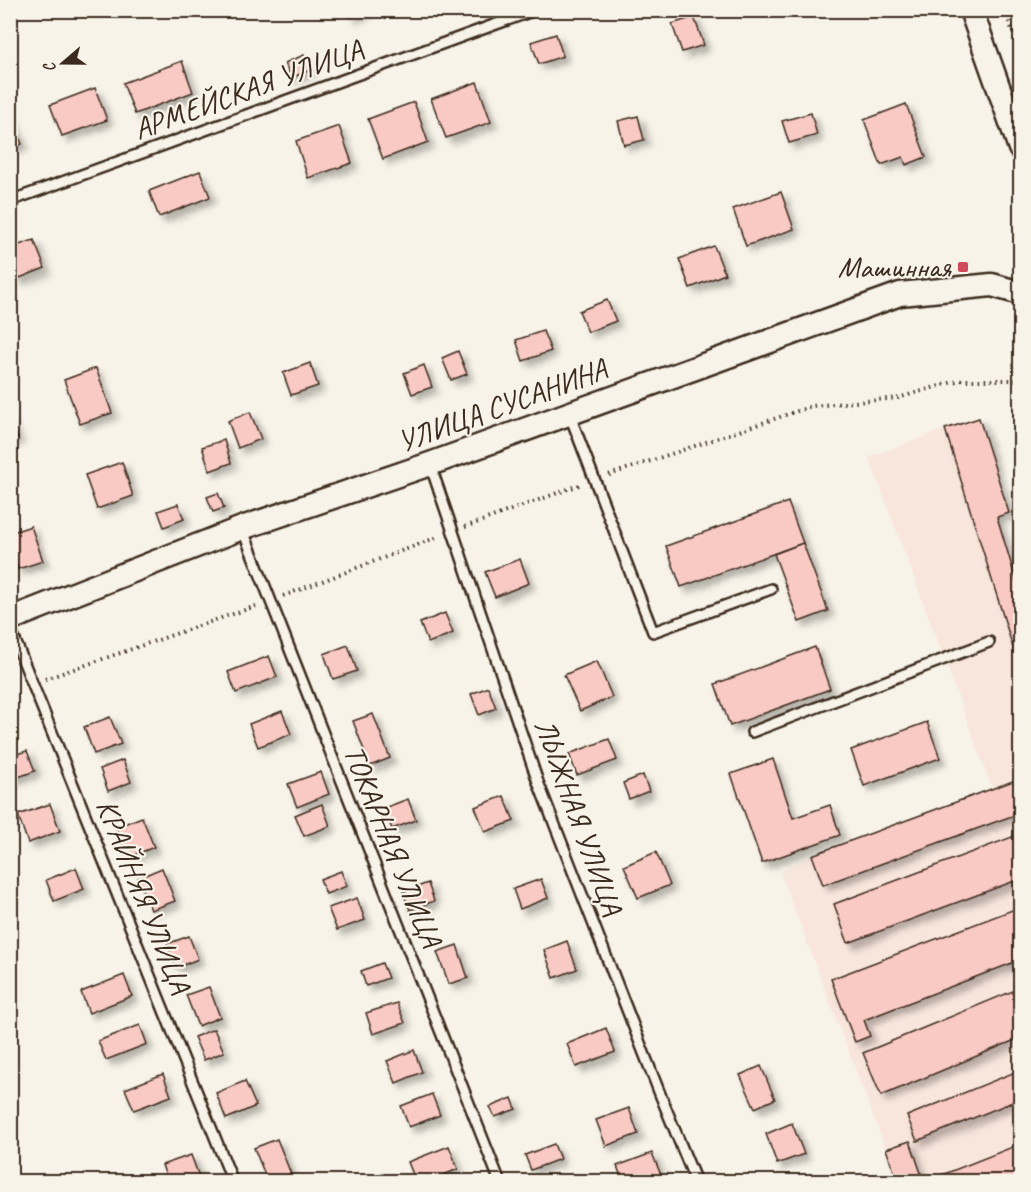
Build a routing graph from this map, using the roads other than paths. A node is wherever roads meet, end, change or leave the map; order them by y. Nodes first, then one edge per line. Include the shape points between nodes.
1 (536, 10) edge
2 (971, 10) edge
3 (1020, 148) edge
4 (10, 201) edge
5 (1020, 293) edge
6 (569, 413) junction
7 (430, 464) junction
8 (242, 528) junction
9 (771, 589) dead end
10 (10, 619) edge
11 (10, 628) edge
12 (989, 642) dead end
13 (752, 732) dead end
14 (233, 1182) edge
15 (500, 1182) edge
16 (696, 1182) edge

1 - 4 lane, АРМЕЙСКАЯ УЛИЦА
2 - 3 street
5 - 6 street, УЛИЦА СУСАНИНА via 992,285 900,294
6 - 7 street, УЛИЦА СУСАНИНА
6 - 9 lane via 653,632
7 - 8 street, УЛИЦА СУСАНИНА
7 - 16 lane, ЛЫЖНАЯ УЛИЦА via 538,782
8 - 10 street, УЛИЦА СУСАНИНА
8 - 15 lane, ТОКАРНАЯ УЛИЦА
11 - 14 lane, КРАЙНЯЯ УЛИЦА
12 - 13 lane

